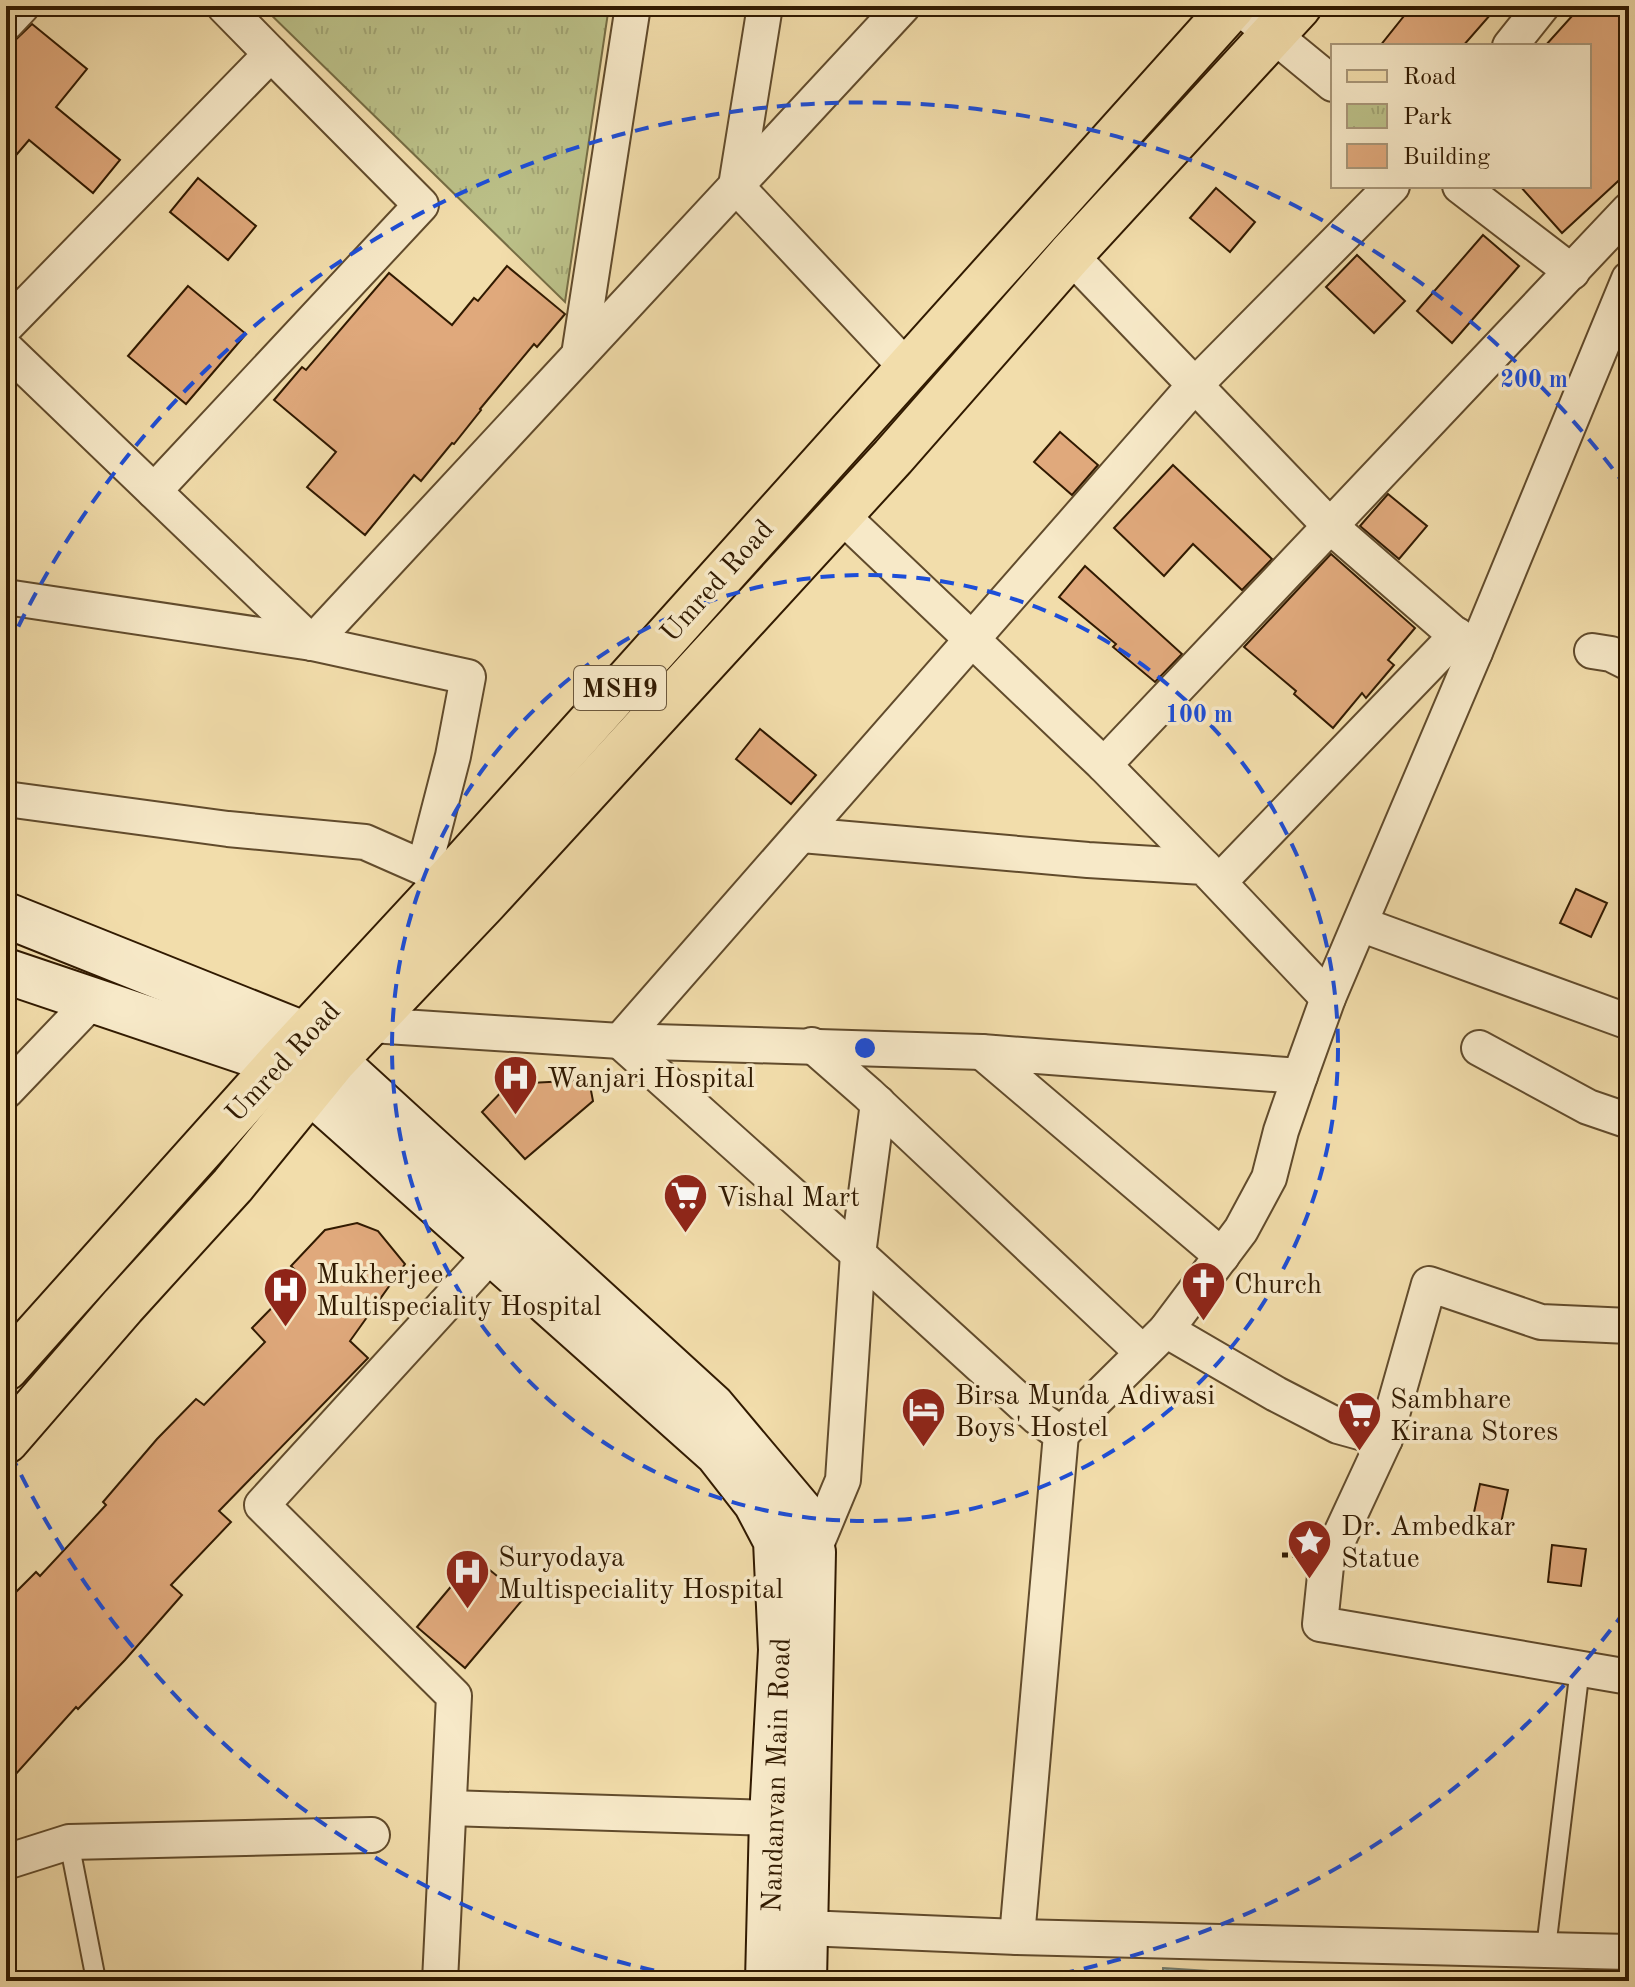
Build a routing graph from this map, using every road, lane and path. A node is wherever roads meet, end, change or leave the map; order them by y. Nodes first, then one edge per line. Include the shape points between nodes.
1 (22, 6) edge
2 (224, 6) edge
3 (633, 6) edge
4 (765, 6) edge
5 (903, 6) edge
6 (1236, 6) edge
7 (1542, 6) edge
8 (1286, 21) edge
9 (6, 23) edge
10 (1512, 44) edge
11 (271, 54) junction
12 (1331, 81) edge
13 (736, 186) junction
14 (1390, 188) edge
15 (1463, 188) edge
16 (1629, 210) edge
17 (1070, 255) junction
18 (1572, 272) junction
19 (1629, 279) edge
20 (6, 326) edge
21 (6, 349) edge
22 (579, 355) junction
23 (907, 368) junction
24 (1193, 387) junction
25 (154, 491) junction
26 (840, 514) junction
27 (1330, 526) junction
28 (6, 597) edge
29 (973, 640) junction
30 (312, 643) junction
31 (1466, 644) junction
32 (1592, 651) dead end
33 (1629, 663) edge
34 (1104, 765) junction
35 (6, 799) edge
36 (802, 835) junction
37 (1212, 874) junction
38 (448, 888) junction
39 (6, 915) edge
40 (1360, 924) junction
41 (6, 971) edge
42 (1328, 998) junction
43 (92, 1001) junction
44 (357, 1010) junction
45 (1629, 1022) edge
46 (620, 1041) junction
47 (812, 1045) junction
48 (1479, 1048) dead end
49 (982, 1052) junction
50 (307, 1062) junction
51 (1300, 1076) junction
52 (6, 1091) edge
53 (878, 1103) junction
54 (1629, 1121) edge
55 (492, 1253) junction
56 (858, 1254) junction
57 (1222, 1256) junction
58 (1629, 1326) edge
59 (1154, 1341) junction
60 (6, 1368) edge
61 (1061, 1434) junction
62 (1385, 1439) junction
63 (6, 1441) edge
64 (813, 1552) junction
65 (1580, 1668) junction
66 (1629, 1677) edge
67 (449, 1808) junction
68 (772, 1818) junction
69 (372, 1835) dead end
70 (69, 1842) junction
71 (6, 1862) edge
72 (788, 1927) junction
73 (1017, 1937) junction
74 (1546, 1948) junction
75 (1629, 1952) edge
76 (93, 1981) edge
77 (440, 1981) edge
78 (768, 1981) edge
79 (804, 1981) edge

1 - 9 street
2 - 11 street
3 - 22 street
4 - 13 street
5 - 13 street
6 - 8 street
6 - 23 main road, Umred Road / MSH9
7 - 10 street
8 - 12 street
8 - 17 main road
11 - 20 street
11 - 25 street via 421,205
13 - 22 street
13 - 23 street
14 - 24 street
15 - 18 street
16 - 18 street
17 - 24 street
17 - 26 main road
18 - 27 street
19 - 31 street
21 - 25 street
22 - 30 street
23 - 38 main road, Umred Road / MSH9
24 - 27 street
24 - 29 street
25 - 30 street
26 - 29 street
26 - 38 main road
27 - 31 street
27 - 34 street
28 - 30 street
29 - 34 street
29 - 36 street
30 - 38 street via 468,677 453,756
31 - 37 street
31 - 40 street
32 - 33 street
34 - 37 street
35 - 38 street via 365,842
36 - 37 street
36 - 46 street
37 - 42 street
38 - 44 main road, Umred Road / MSH9
39 - 50 main road
40 - 42 street
40 - 45 street
41 - 43 main road, Nandanvan Main Road
42 - 51 street
43 - 50 main road, Nandanvan Main Road
43 - 52 street
44 - 46 street
44 - 50 main road, Umred Road / MSH9
46 - 47 street
46 - 56 street
47 - 49 street
47 - 53 street
48 - 54 street via 1588,1107
49 - 51 street
49 - 57 street
50 - 55 main road, Nandanvan Main Road
50 - 60 main road, Umred Road / MSH9
50 - 63 main road via 233,1185
50 - 64 main road via 712,1406 802,1513
51 - 57 street via 1269,1178
53 - 56 street
53 - 59 street
55 - 67 street via 262,1505 454,1696
55 - 68 main road, Nandanvan Main Road via 717,1453 756,1503 776,1541 781,1650
56 - 61 street
56 - 64 street via 843,1480
57 - 59 street
58 - 62 street via 1541,1322 1429,1284
59 - 61 street
59 - 62 street via 1338,1426
61 - 73 street
62 - 65 street via 1326,1566 1320,1624
64 - 72 main road
65 - 66 street
65 - 74 lane
67 - 68 street
67 - 77 street
68 - 72 main road, Nandanvan Main Road
69 - 70 street
70 - 71 street
70 - 76 lane
72 - 73 street
72 - 78 main road, Nandanvan Main Road
72 - 79 main road
73 - 74 street
74 - 75 street

